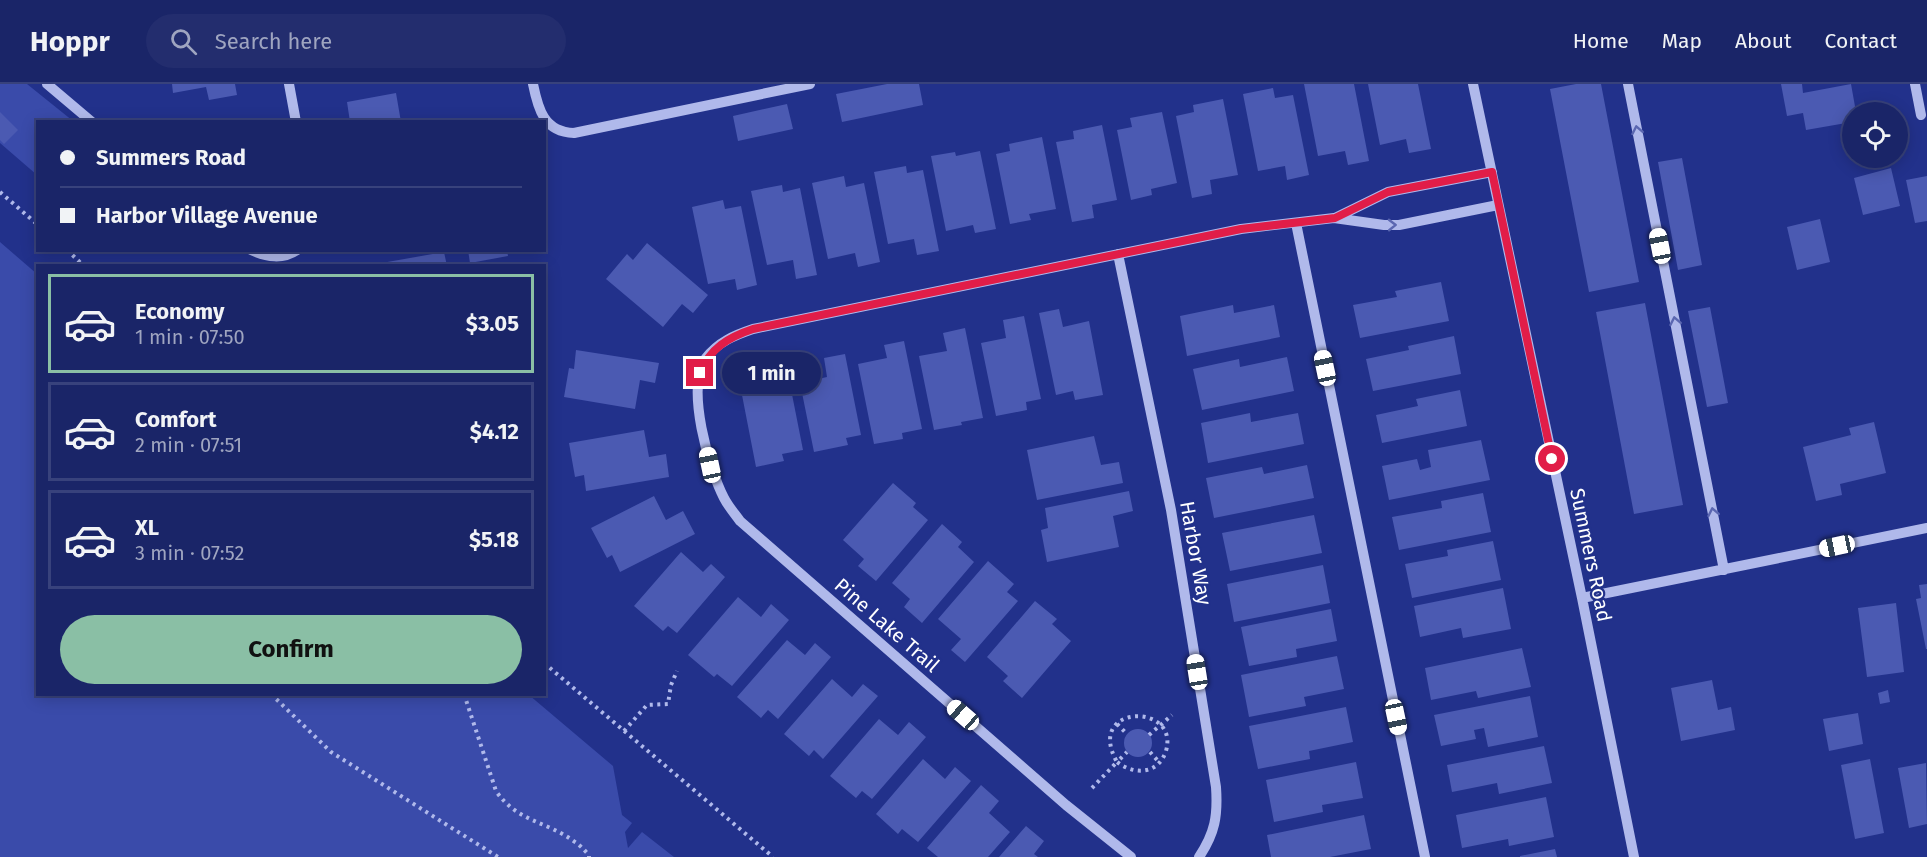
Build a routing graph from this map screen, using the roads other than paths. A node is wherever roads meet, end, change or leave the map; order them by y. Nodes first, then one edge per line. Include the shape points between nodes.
1 (47, 84) edge
2 (289, 84) edge
3 (533, 84) edge
4 (810, 84) edge
5 (1473, 84) edge
6 (1628, 84) edge
7 (1915, 84) edge
8 (1921, 115) dead end
9 (90, 120) edge
10 (296, 120) edge
11 (545, 120) edge
12 (546, 122) edge
13 (1492, 172) junction
14 (1498, 205) junction
15 (1335, 218) junction
16 (1296, 223) junction
17 (256, 252) edge
18 (292, 252) edge
19 (1118, 254) junction
20 (1927, 528) edge
21 (1724, 570) junction
22 (1582, 598) junction
23 (1131, 857) edge
24 (1199, 857) edge
25 (1425, 857) edge
26 (1634, 857) edge

1 - 9 street
2 - 10 street
3 - 11 street
4 - 12 street via 574,133
5 - 13 street, Summers Road
21 -> 6 street
7 - 8 street
13 - 14 street, Summers Road
13 - 15 street via 1388,192
15 -> 14 street via 1399,225
14 - 22 street, Summers Road
15 - 16 street
16 - 19 street via 1241,229
16 - 25 street
17 - 18 street via 281,257
19 - 23 street, Pine Lake Trail via 753,329 733,336 705,360 698,400 710,465 725,500 740,521
19 - 24 street, Harbor Way via 1171,510 1216,787 1216,822
20 - 21 street
21 - 22 street
22 - 26 street, Summers Road

